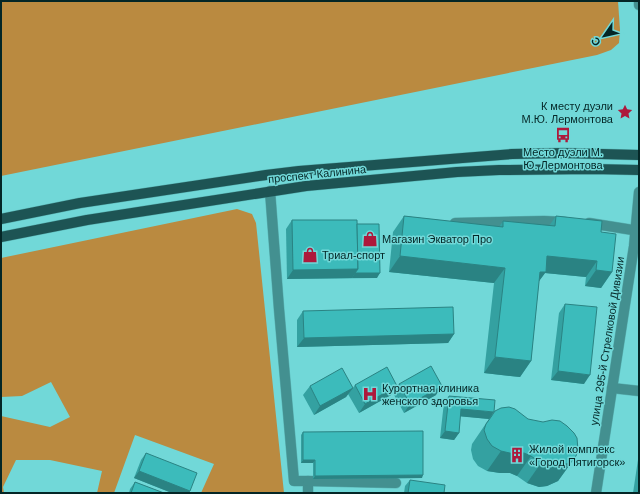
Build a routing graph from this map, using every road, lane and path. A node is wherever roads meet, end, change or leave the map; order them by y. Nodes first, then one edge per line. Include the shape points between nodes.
1 (639, 1) edge
2 (639, 5) edge
3 (639, 155) edge
4 (639, 170) edge
5 (270, 191) junction
6 (639, 192) edge
7 (1, 219) edge
8 (443, 224) edge
9 (637, 230) edge
10 (1, 237) edge
11 (612, 388) junction
12 (639, 391) edge
13 (308, 481) junction
14 (396, 483) dead end
15 (308, 493) edge
16 (596, 493) edge

1 - 2 street
3 - 7 main road, проспект Калинина via 512,154 299,171 80,203
4 - 5 main road, проспект Калинина via 592,168 471,171
5 - 10 main road, проспект Калинина via 87,220
5 - 13 street via 294,481
6 - 9 street, улица 295-й Стрелковой Дивизии
8 - 9 street via 544,221 591,223
9 - 11 street, улица 295-й Стрелковой Дивизии
11 - 12 street
11 - 16 street, улица 295-й Стрелковой Дивизии
13 - 14 street
13 - 15 street

